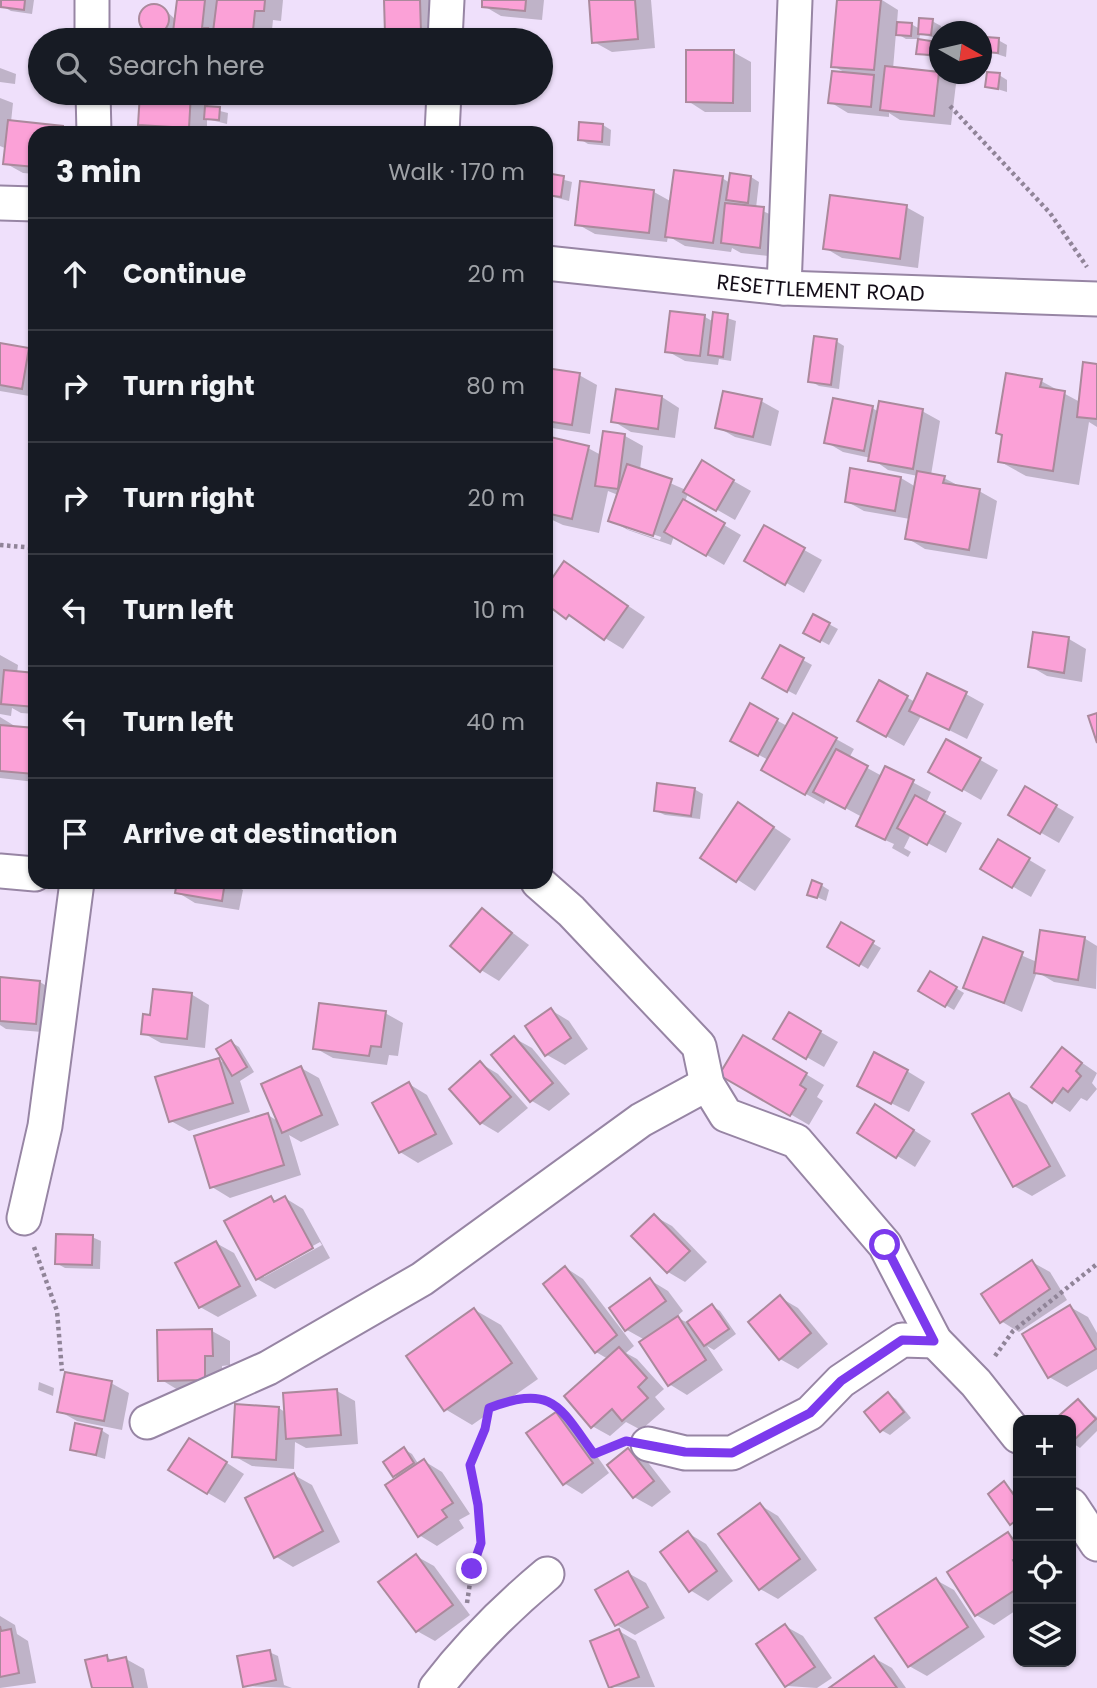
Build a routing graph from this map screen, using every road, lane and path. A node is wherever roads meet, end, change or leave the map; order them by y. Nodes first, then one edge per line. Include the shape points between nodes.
1 (92, 0) edge
2 (447, 0) edge
3 (795, 0) edge
4 (92, 28) edge
5 (446, 28) edge
6 (93, 105) edge
7 (443, 105) edge
8 (950, 106) dead end
9 (94, 126) edge
10 (442, 126) edge
11 (0, 203) edge
12 (28, 204) edge
13 (553, 264) edge
14 (784, 288) junction
15 (1097, 299) edge
16 (0, 545) edge
17 (28, 547) edge
18 (0, 872) edge
19 (28, 874) edge
20 (76, 889) edge
21 (546, 889) edge
22 (707, 1084) junction
23 (24, 1218) joint
24 (1097, 1264) edge
25 (934, 1341) junction
26 (62, 1371) dead end
27 (976, 1383) junction
28 (147, 1422) dead end
29 (1013, 1430) edge
30 (648, 1444) joint
31 (1076, 1512) edge
32 (1097, 1544) edge
33 (547, 1574) dead end
34 (467, 1605) dead end
35 (436, 1688) edge

1 - 4 street
2 - 5 street
3 - 14 street
6 - 9 street
7 - 10 street
8 - 15 path via 1050,213 1086,260
11 - 12 street
13 - 14 street, RESETTLEMENT ROAD
14 - 15 street, RESETTLEMENT ROAD
16 - 17 path
18 - 19 street
20 - 23 street via 45,1126
21 - 22 street via 699,1046
22 - 25 street via 726,1115 796,1141 885,1245
22 - 28 street via 641,1120 422,1279 268,1368
23 - 26 path via 57,1311
24 - 27 path via 1013,1331
25 - 27 street
25 - 30 street via 902,1340 841,1381 810,1413 732,1453 685,1452
27 - 29 street
30 - 34 path via 626,1441 594,1454 560,1407 541,1397 514,1398 489,1408 470,1465 481,1543
31 - 32 street
33 - 35 street via 501,1613

